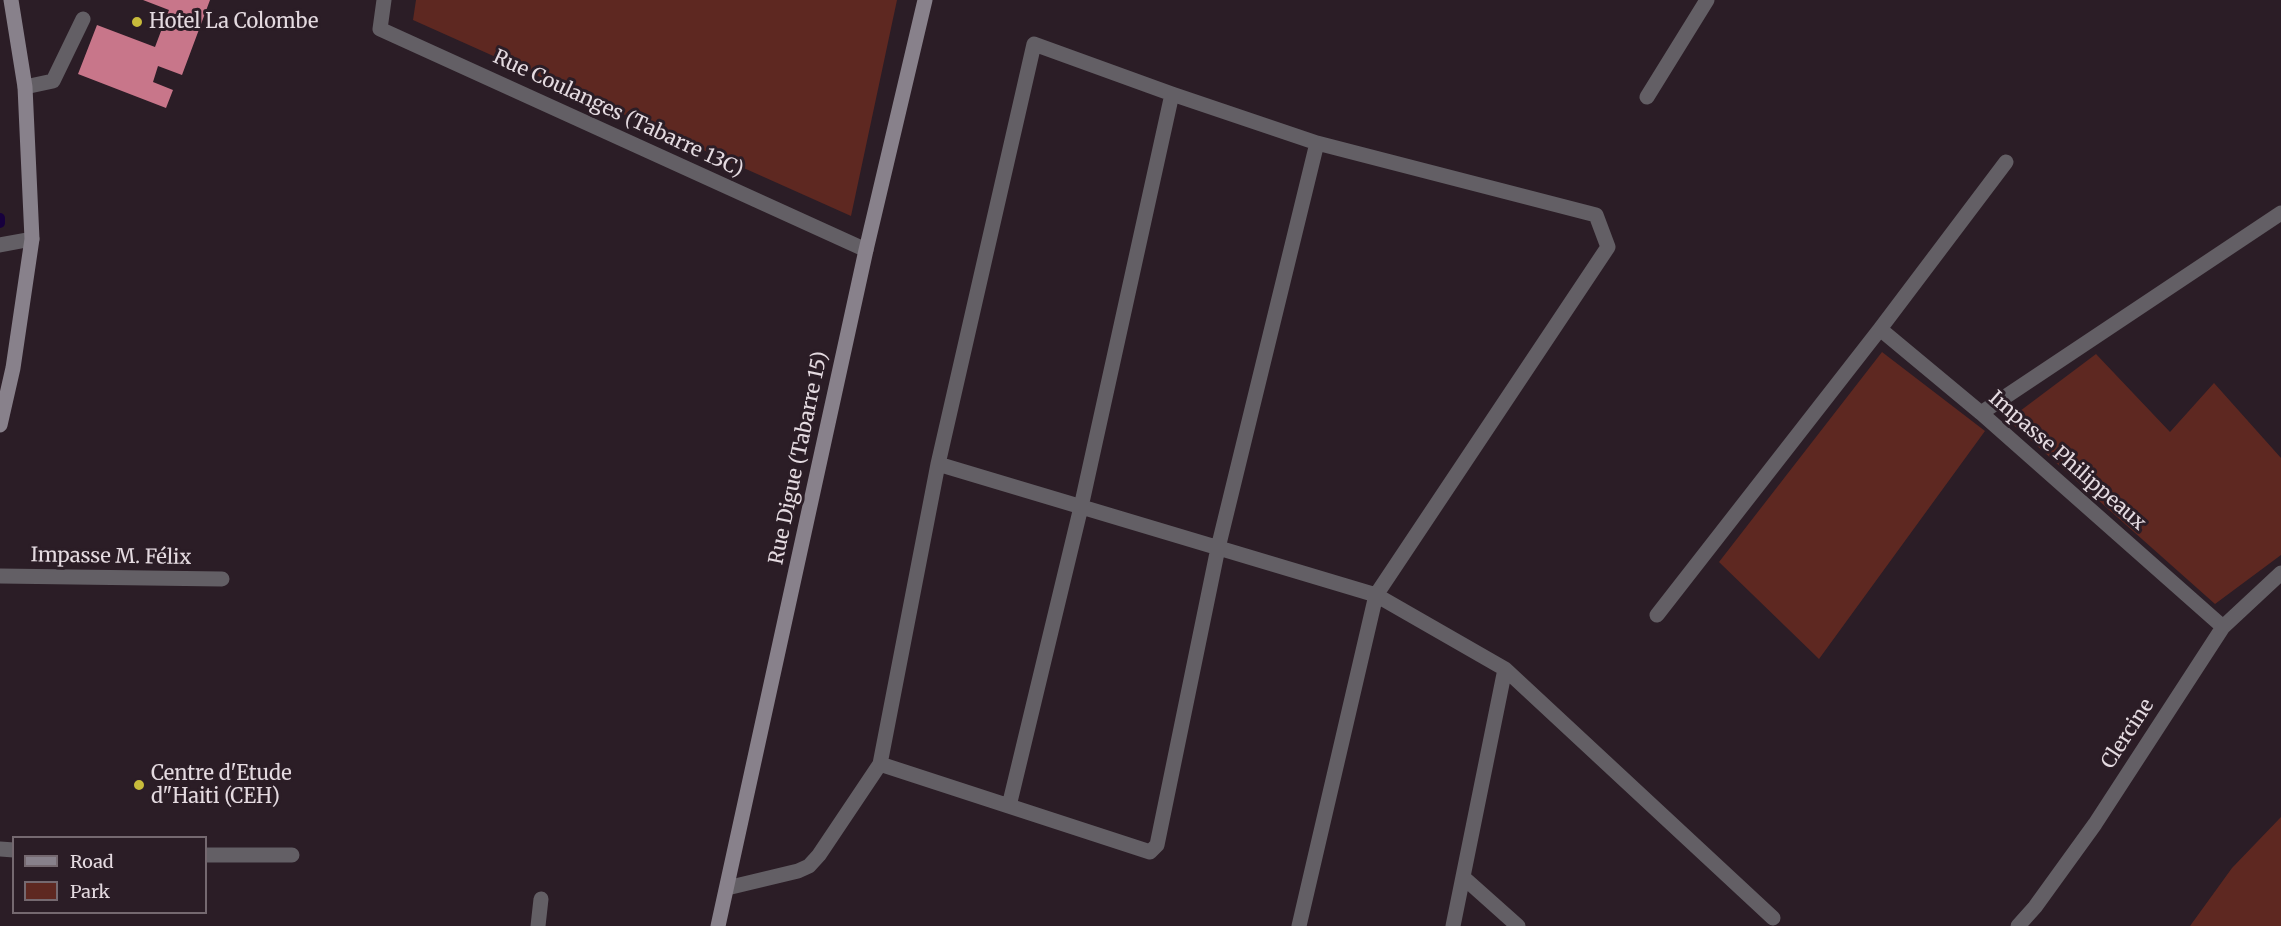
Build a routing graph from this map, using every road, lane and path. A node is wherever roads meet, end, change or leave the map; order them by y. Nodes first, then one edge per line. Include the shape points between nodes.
1 (11, 0) edge
2 (384, 0) edge
3 (925, 0) edge
4 (1707, 0) edge
5 (83, 19) dead end
6 (25, 87) junction
7 (1172, 94) junction
8 (1647, 97) dead end
9 (1317, 143) junction
10 (2006, 162) dead end
11 (2281, 213) edge
12 (32, 239) junction
13 (0, 245) edge
14 (866, 250) junction
15 (1880, 329) junction
16 (1981, 413) junction
17 (0, 425) edge
18 (938, 464) junction
19 (1081, 507) junction
20 (1218, 548) junction
21 (2281, 573) edge
22 (0, 576) edge
23 (222, 579) dead end
24 (1376, 595) junction
25 (1657, 615) dead end
26 (2223, 627) junction
27 (1505, 669) junction
28 (880, 764) junction
29 (1009, 806) junction
30 (207, 855) edge
31 (292, 855) dead end
32 (1463, 877) junction
33 (726, 888) junction
34 (541, 899) dead end
35 (1773, 918) dead end
36 (538, 926) edge
37 (718, 926) edge
38 (1299, 926) edge
39 (1453, 926) edge
40 (1518, 926) edge
41 (2018, 926) edge

1 - 6 street
2 - 14 street, Rue Coulanges (Tabarre 13C) via 380,29
3 - 14 street, Rue Digue (Tabarre 15)
4 - 8 street
5 - 6 street via 52,81
6 - 12 street
7 - 9 street
7 - 18 street via 1034,44
7 - 19 street
9 - 20 street
9 - 24 street via 1596,215 1608,248
10 - 15 street
11 - 16 street
12 - 13 street
12 - 17 street via 13,368
14 - 33 street, Rue Digue (Tabarre 15)
15 - 16 street, Impasse Philippeaux
15 - 25 street
16 - 26 street, Impasse Philippeaux
18 - 19 street
18 - 28 street
19 - 20 street
19 - 29 street
20 - 24 street
20 - 29 street via 1157,845 1150,852
21 - 26 street, Clercine
22 - 23 street, Impasse M. Félix
24 - 27 street
24 - 38 street
26 - 41 street, Clercine via 2095,824
27 - 32 street
27 - 35 street
28 - 29 street
28 - 33 street via 808,866
30 - 31 street
32 - 39 street
32 - 40 street
33 - 37 street, Rue Digue (Tabarre 15)
34 - 36 street

